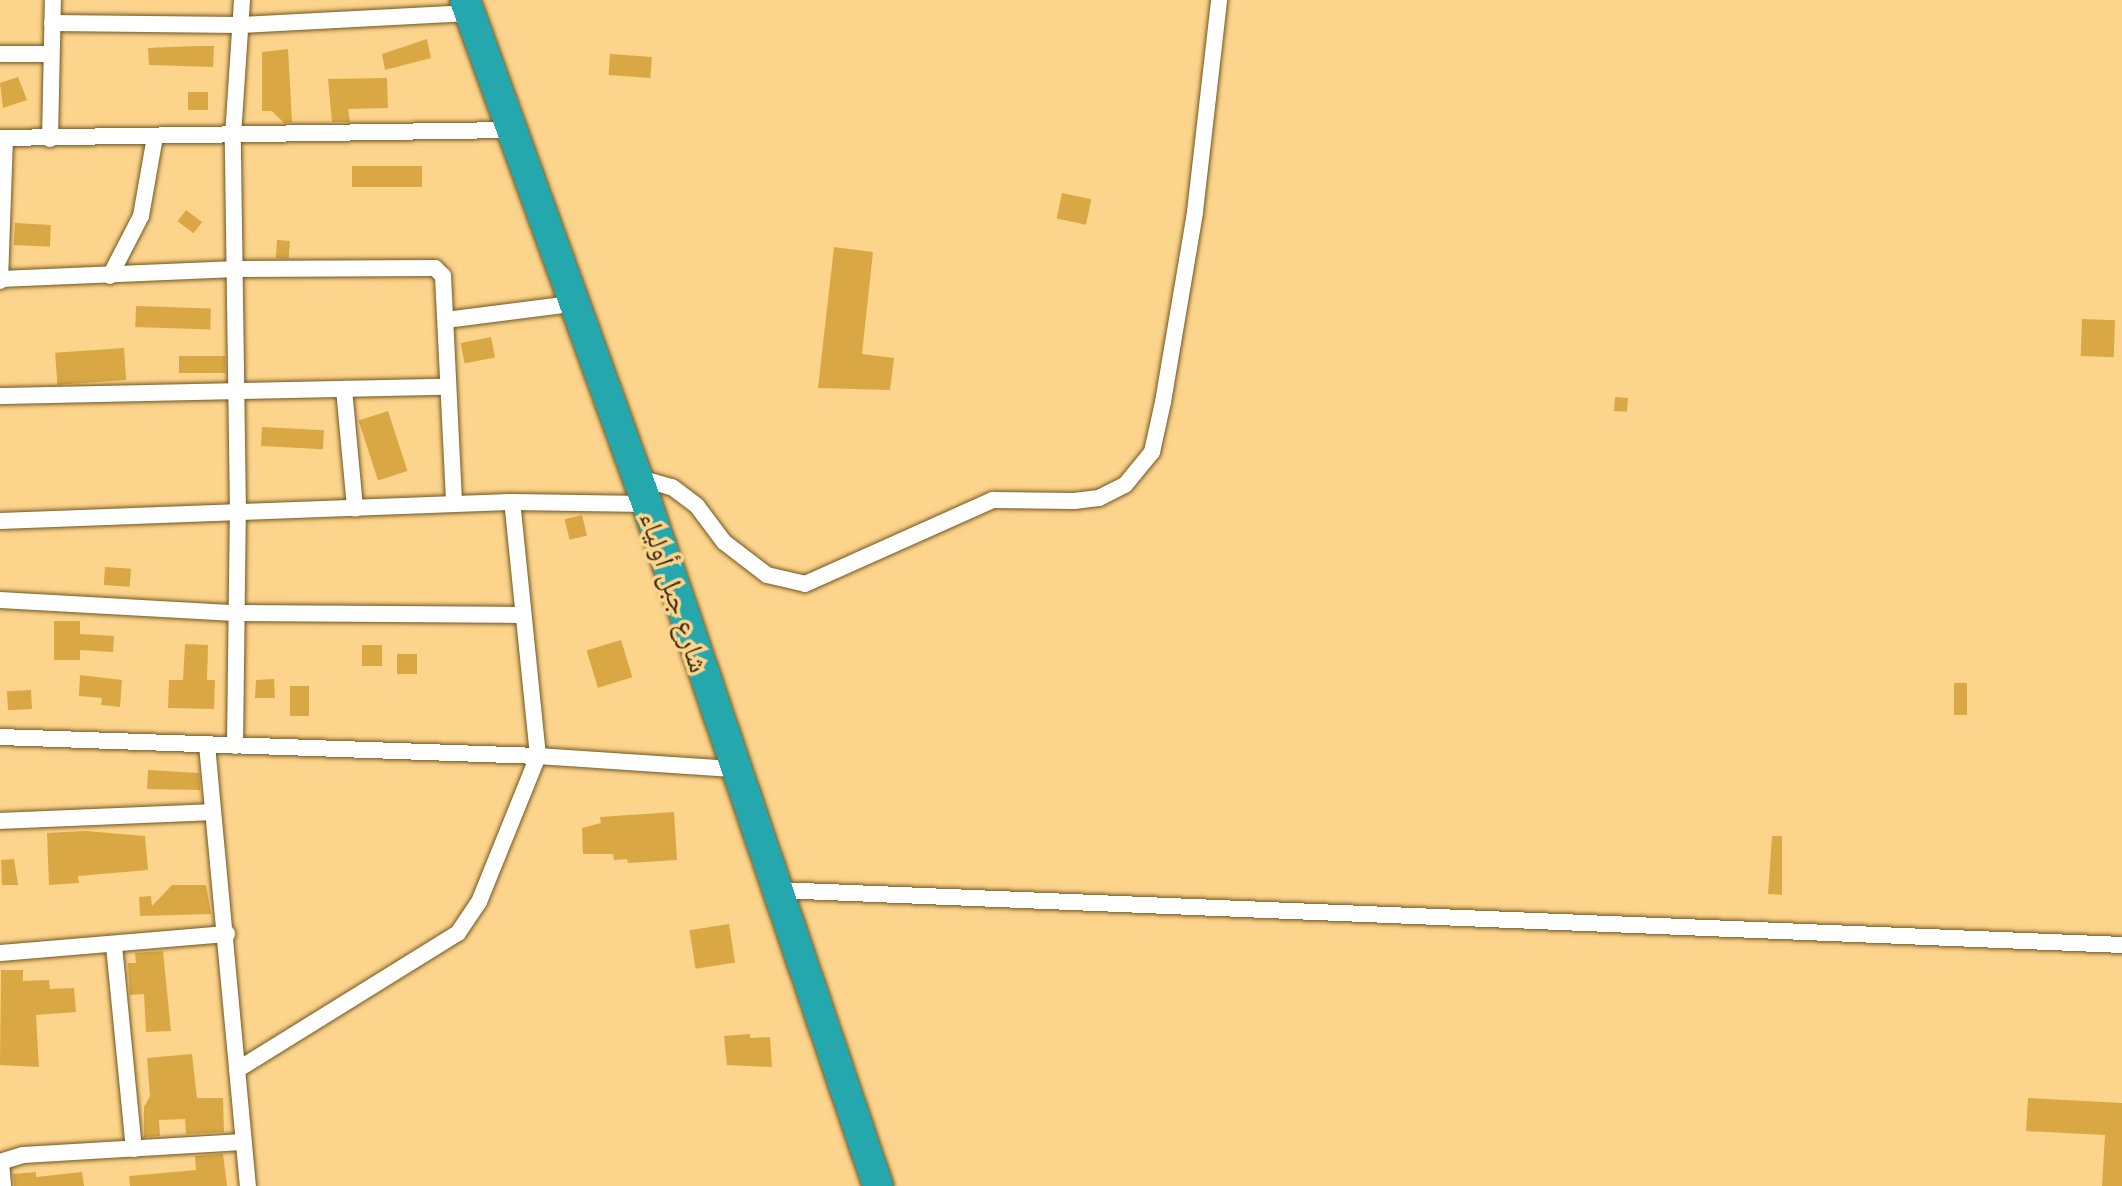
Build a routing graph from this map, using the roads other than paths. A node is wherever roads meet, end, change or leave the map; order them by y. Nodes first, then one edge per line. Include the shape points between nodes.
1 (53, 0) edge
2 (242, 0) edge
3 (1219, 0) edge
4 (467, 6) edge
5 (52, 23) junction
6 (241, 25) junction
7 (0, 54) edge
8 (51, 54) junction
9 (511, 130) junction
10 (233, 136) junction
11 (155, 137) junction
12 (3, 138) edge
13 (50, 139) junction
14 (237, 269) junction
15 (110, 276) junction
16 (0, 280) edge
17 (571, 304) junction
18 (446, 320) junction
19 (448, 387) junction
20 (344, 389) junction
21 (236, 390) junction
22 (0, 396) edge
23 (642, 491) junction
24 (512, 502) junction
25 (454, 503) junction
26 (355, 508) junction
27 (238, 514) junction
28 (0, 521) edge
29 (0, 600) edge
30 (235, 613) junction
31 (519, 615) junction
32 (0, 737) edge
33 (207, 745) junction
34 (235, 746) junction
35 (538, 756) junction
36 (736, 769) junction
37 (213, 812) junction
38 (0, 821) edge
39 (777, 890) junction
40 (227, 934) junction
41 (2122, 945) edge
42 (114, 946) junction
43 (0, 953) edge
44 (237, 1070) junction
45 (243, 1142) junction
46 (134, 1149) junction
47 (1, 1162) edge
48 (3, 1186) edge
49 (248, 1186) edge
50 (878, 1186) edge

1 - 5 street
2 - 6 street
3 - 23 street via 1195,212 1163,402 1152,452 1125,485 1099,498 1074,501 993,500 805,584 767,575 724,542 697,506 672,487
4 - 6 street
4 - 9 highway, شارع جبل أولياء
5 - 6 street
5 - 8 street
6 - 10 street
7 - 8 street
8 - 13 street
9 - 10 street
9 - 17 highway, شارع جبل أولياء
10 - 11 street
10 - 14 street
11 - 13 street
11 - 15 street via 141,216
12 - 13 street
12 - 16 street
14 - 15 street
14 - 18 street via 425,265 443,276
14 - 21 street
15 - 16 street
17 - 18 street
17 - 23 highway, شارع جبل أولياء
18 - 19 street
19 - 20 street
19 - 25 street
20 - 21 street
20 - 26 street
21 - 22 street
21 - 27 street
23 - 24 street
23 - 36 highway, شارع جبل أولياء
24 - 25 street
24 - 31 street
25 - 26 street
26 - 27 street
27 - 28 street
27 - 30 street
29 - 30 street
30 - 31 street
30 - 34 street
31 - 35 street
32 - 33 street
33 - 34 street
33 - 37 street
34 - 35 street
35 - 36 street
35 - 44 street via 479,902 458,933
36 - 39 highway, شارع جبل أولياء
37 - 38 street
37 - 40 street
39 - 41 street
39 - 50 highway, شارع جبل أولياء
40 - 42 street
40 - 44 street
42 - 43 street
42 - 46 street
44 - 45 street
45 - 46 street
45 - 49 street
46 - 47 street via 23,1155
47 - 48 street

